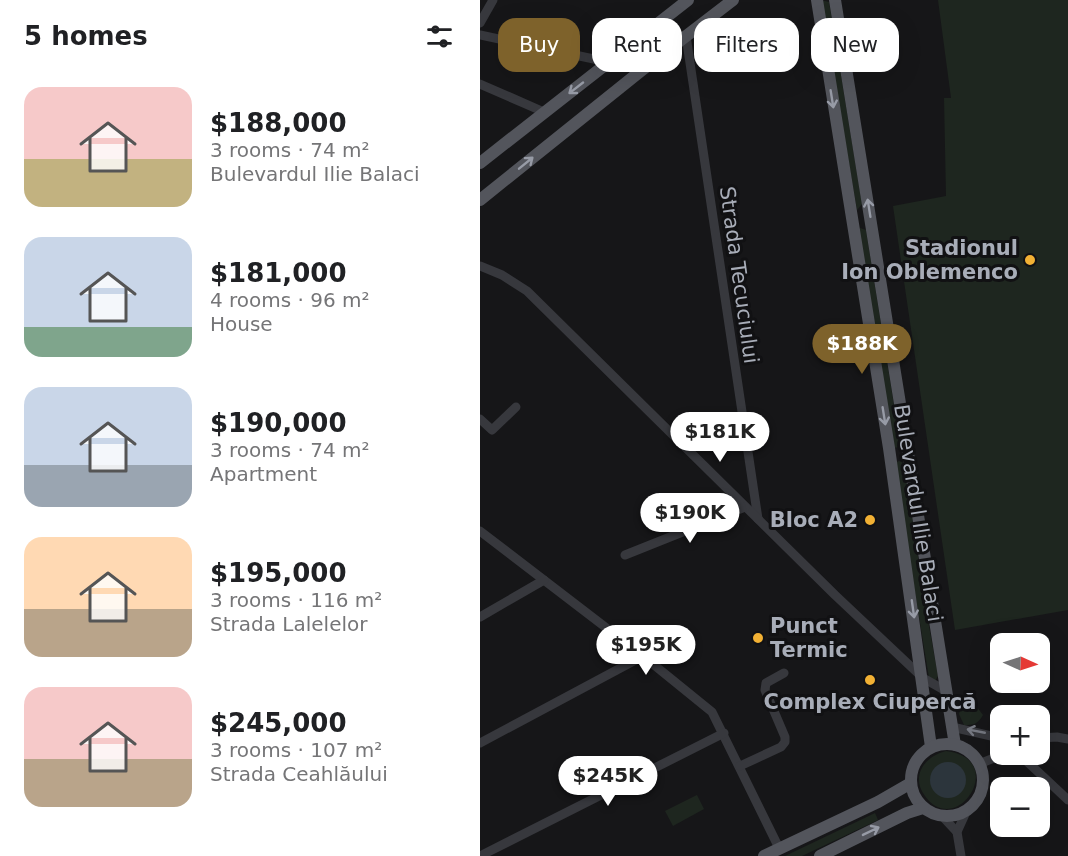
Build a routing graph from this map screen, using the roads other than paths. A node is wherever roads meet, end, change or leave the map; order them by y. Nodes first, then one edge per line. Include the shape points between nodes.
1 (493, 0) edge
2 (688, 0) edge
3 (733, 0) edge
4 (817, 0) edge
5 (835, 0) edge
6 (665, 18) edge
7 (480, 23) edge
8 (480, 35) edge
9 (686, 36) junction
10 (592, 59) edge
11 (595, 72) edge
12 (480, 84) edge
13 (544, 112) junction
14 (480, 163) edge
15 (480, 200) edge
16 (480, 266) edge
17 (516, 407) dead end
18 (480, 419) edge
19 (906, 445) junction
20 (889, 448) junction
21 (746, 507) junction
22 (758, 519) junction
23 (480, 531) edge
24 (625, 555) dead end
25 (544, 580) junction
26 (480, 617) edge
27 (643, 656) junction
28 (784, 673) dead end
29 (923, 678) junction
30 (946, 690) junction
31 (925, 693) junction
32 (952, 727) junction
33 (724, 733) junction
34 (990, 735) edge
35 (1050, 737) edge
36 (1068, 739) edge
37 (480, 743) edge
38 (955, 745) junction
39 (931, 747) junction
40 (990, 760) edge
41 (979, 764) junction
42 (740, 765) junction
43 (1031, 765) edge
44 (911, 783) junction
45 (1068, 800) edge
46 (923, 808) junction
47 (968, 810) junction
48 (942, 816) junction
49 (957, 832) junction
50 (779, 848) junction
51 (480, 856) edge
52 (764, 856) edge
53 (820, 856) edge
54 (962, 856) edge

1 - 7 street
2 - 6 main road
3 - 9 main road
4 -> 20 main road, Bulevardul Ilie Balaci
19 -> 5 main road, Bulevardul Ilie Balaci
8 - 10 street
15 -> 9 main road
9 - 22 street, Strada Tecuciului
11 -> 13 main road
12 - 13 street
13 - 14 main road
16 - 21 street via 527,291
17 - 18 street via 492,430
19 - 20 street
19 - 30 main road, Bulevardul Ilie Balaci
20 -> 29 main road, Bulevardul Ilie Balaci
21 - 22 street
21 - 24 street
22 - 29 street
23 - 25 street
25 - 26 street
25 - 27 street
27 - 33 street via 712,711
27 - 37 street
28 - 42 street via 766,683 765,690 785,742
29 - 30 street
29 - 31 main road, Bulevardul Ilie Balaci
30 - 31 main road
30 - 32 main road, Bulevardul Ilie Balaci
31 - 39 main road, Bulevardul Ilie Balaci
34 -> 32 street
32 - 38 main road, Bulevardul Ilie Balaci
33 - 42 street
33 - 51 street
35 - 36 street
38 - 39 main road
38 - 41 main road via 969,752
39 - 44 main road via 914,765
40 - 41 street
41 - 47 main road via 980,794
42 - 50 street
43 - 45 street
44 - 46 main road
44 - 50 main road
46 - 48 main road
53 -> 46 main road
47 - 48 main road
47 - 49 street
48 - 49 street
49 - 54 street
50 - 52 main road

